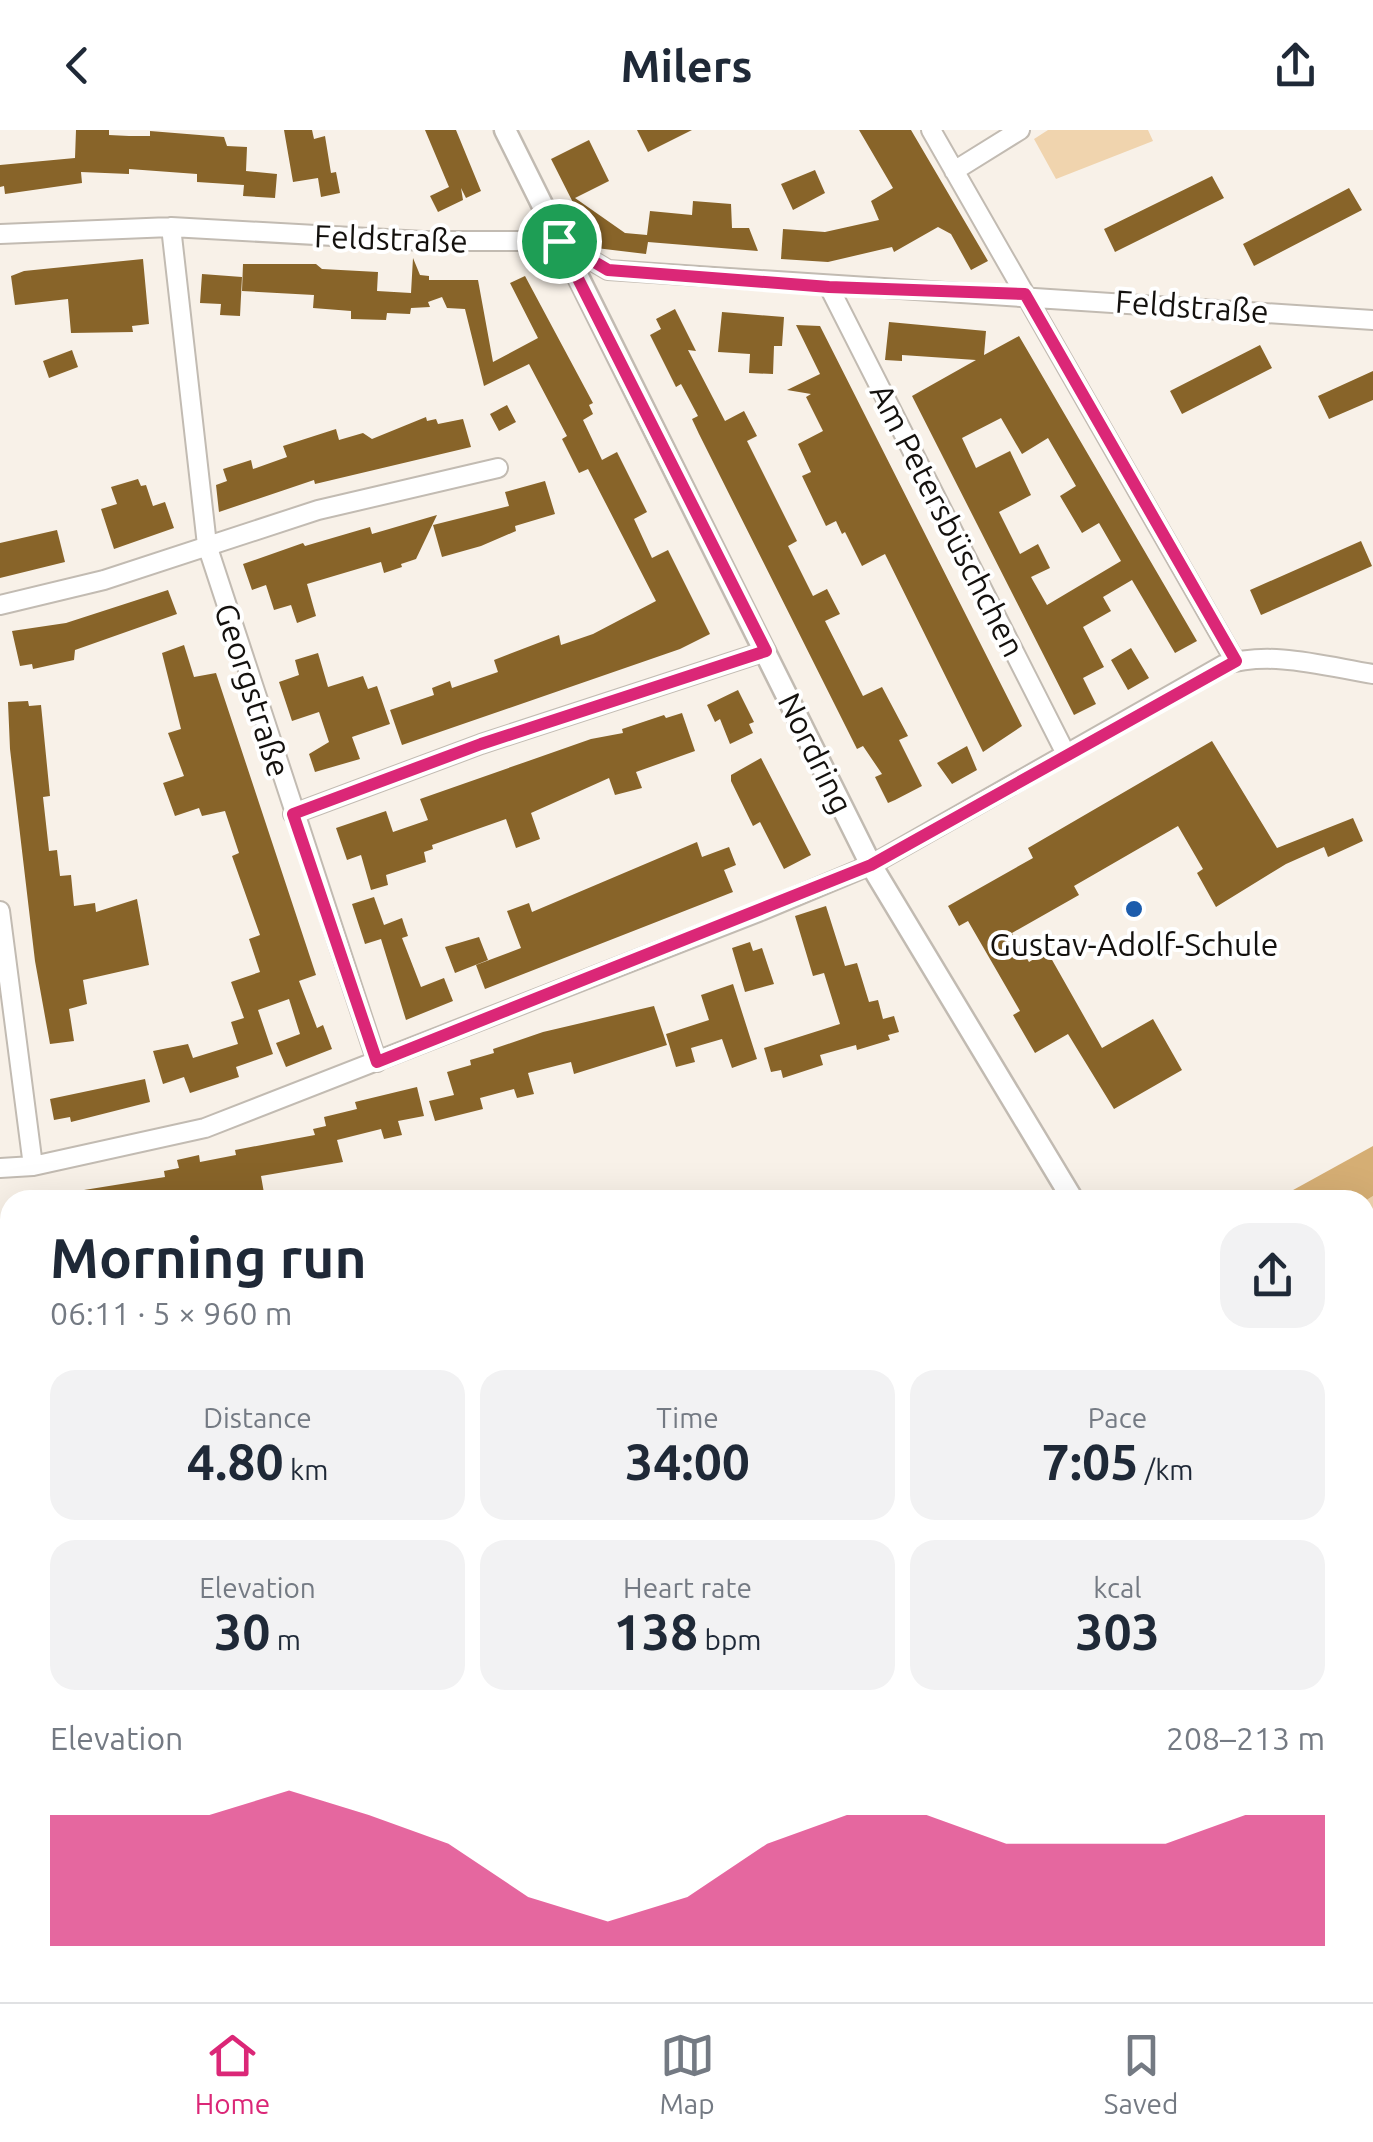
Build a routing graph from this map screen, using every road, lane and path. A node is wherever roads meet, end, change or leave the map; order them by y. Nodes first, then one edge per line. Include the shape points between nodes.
1 (505, 130) edge
2 (931, 130) edge
3 (1020, 130) edge
4 (954, 171) junction
5 (171, 228) junction
6 (0, 234) edge
7 (559, 241) junction
8 (829, 287) junction
9 (1025, 294) junction
10 (1373, 320) edge
11 (498, 468) dead end
12 (208, 545) junction
13 (0, 606) edge
14 (766, 651) junction
15 (1236, 661) junction
16 (1373, 674) edge
17 (1066, 754) junction
18 (293, 814) junction
19 (871, 865) junction
20 (0, 911) edge
21 (377, 1062) junction
22 (33, 1166) junction
23 (0, 1168) edge
24 (1067, 1190) edge

1 - 7 street, Nordring
2 - 4 street
3 - 4 street
4 - 9 street
5 - 6 street, Feldstraße
5 - 7 street, Feldstraße
5 - 12 street, Georgstraße
7 - 8 street, Feldstraße via 608,270
7 - 14 street, Nordring
8 - 9 street, Feldstraße
8 - 17 street, Am Petersbüschchen
9 - 10 street, Feldstraße
9 - 15 street
11 - 12 street via 318,510
12 - 13 street
12 - 18 street, Georgstraße
14 - 18 street
14 - 19 street, Nordring
15 - 16 street via 1277,658
15 - 17 street
17 - 19 street
18 - 21 street, Georgstraße
19 - 21 street
19 - 24 street, Nordring
20 - 22 street
21 - 22 street via 204,1128
22 - 23 street

